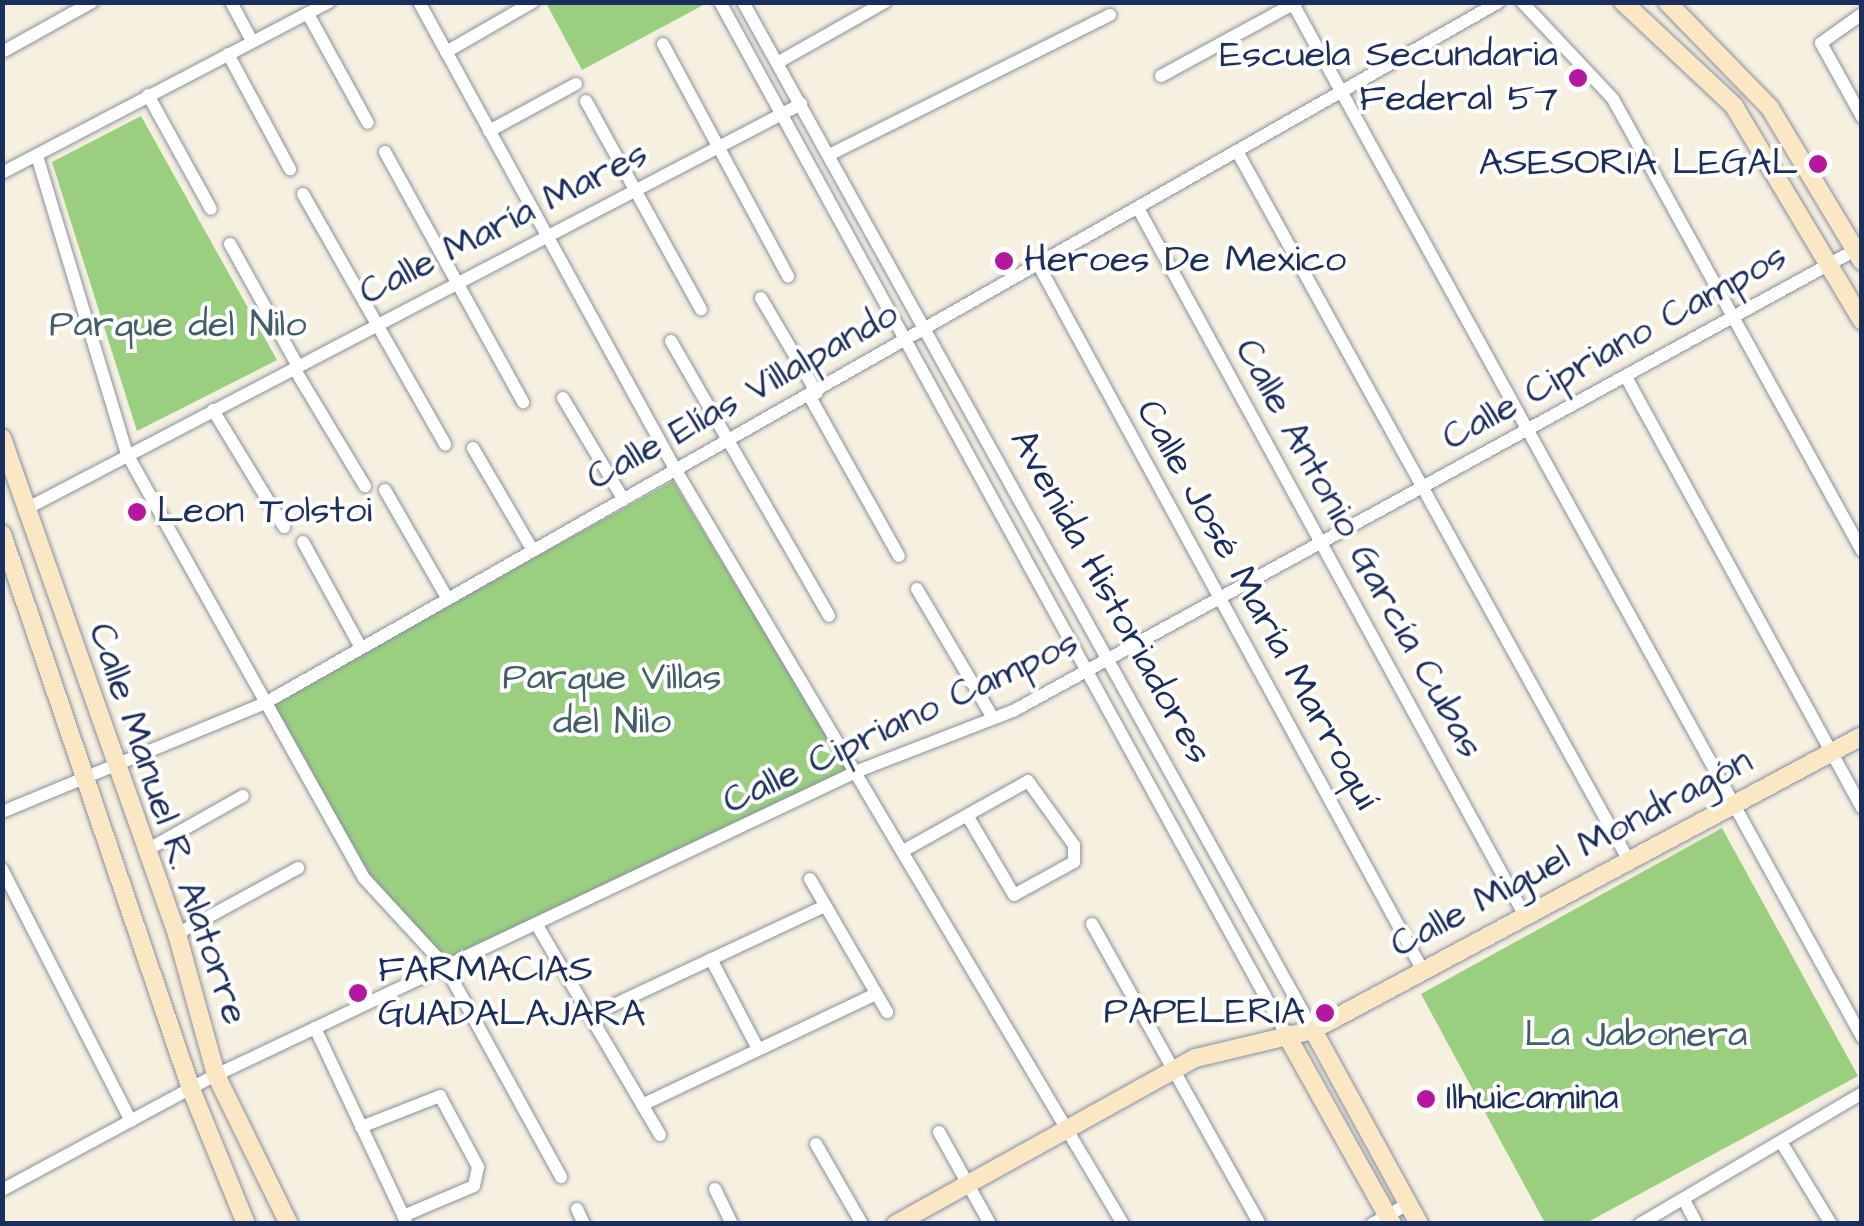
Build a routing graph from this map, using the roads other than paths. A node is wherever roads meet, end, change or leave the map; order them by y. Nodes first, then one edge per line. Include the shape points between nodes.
1 (92, 2) edge
2 (231, 2) edge
3 (330, 2) edge
4 (419, 2) edge
5 (533, 2) edge
6 (720, 2) edge
7 (743, 2) edge
8 (885, 2) edge
9 (1499, 2) edge
10 (1522, 2) edge
11 (1623, 2) edge
12 (1667, 2) edge
13 (1294, 3) edge
14 (308, 14) junction
15 (1862, 14) edge
16 (1110, 15) dead end
17 (252, 41) junction
18 (663, 44) dead end
19 (4, 51) edge
20 (446, 52) junction
21 (228, 54) junction
22 (778, 63) junction
23 (1161, 76) dead end
24 (576, 84) dead end
25 (1341, 94) junction
26 (148, 95) junction
27 (586, 101) dead end
28 (802, 104) junction
29 (782, 114) junction
30 (1862, 117) edge
31 (368, 123) dead end
32 (489, 131) junction
33 (718, 147) junction
34 (385, 152) dead end
35 (1238, 153) junction
36 (830, 155) junction
37 (37, 156) junction
38 (290, 169) dead end
39 (2, 173) edge
40 (634, 191) junction
41 (303, 194) dead end
42 (211, 210) dead end
43 (1138, 210) junction
44 (545, 237) junction
45 (230, 244) dead end
46 (1860, 253) edge
47 (1830, 264) junction
48 (1039, 266) junction
49 (788, 276) dead end
50 (454, 284) junction
51 (761, 298) dead end
52 (701, 309) dead end
53 (1734, 316) junction
54 (1862, 321) edge
55 (376, 325) junction
56 (926, 331) junction
57 (671, 341) dead end
58 (907, 342) junction
59 (296, 367) junction
60 (1626, 377) junction
61 (813, 395) junction
62 (563, 398) dead end
63 (523, 402) dead end
64 (213, 410) junction
65 (1527, 432) junction
66 (2, 438) edge
67 (730, 442) junction
68 (445, 444) dead end
69 (473, 448) dead end
70 (127, 454) junction
71 (674, 467) junction
72 (365, 486) dead end
73 (1424, 488) junction
74 (385, 490) dead end
75 (622, 497) junction
76 (23, 511) junction
77 (284, 527) dead end
78 (2, 534) edge
79 (303, 542) dead end
80 (1321, 545) junction
81 (532, 549) junction
82 (1862, 551) edge
83 (898, 556) dead end
84 (917, 590) dead end
85 (447, 598) junction
86 (1220, 601) junction
87 (830, 616) dead end
88 (361, 648) junction
89 (1108, 661) junction
90 (1086, 672) junction
91 (265, 703) junction
92 (993, 718) junction
93 (1862, 736) edge
94 (1830, 753) junction
95 (116, 768) junction
96 (858, 771) junction
97 (82, 772) junction
98 (242, 796) dead end
99 (1733, 805) junction
100 (1862, 808) edge
101 (2, 812) edge
102 (968, 817) junction
103 (147, 850) junction
104 (904, 851) junction
105 (1629, 861) junction
106 (298, 868) dead end
107 (2, 869) edge
108 (810, 879) dead end
109 (824, 906) junction
110 (1525, 916) junction
111 (1092, 924) dead end
112 (538, 927) junction
113 (177, 934) junction
114 (710, 959) junction
115 (445, 966) junction
116 (1423, 971) junction
117 (874, 994) junction
118 (886, 1012) dead end
119 (590, 1016) junction
120 (315, 1028) junction
121 (1313, 1030) junction
122 (1286, 1034) junction
123 (1862, 1038) edge
124 (758, 1050) junction
125 (1175, 1068) junction
126 (216, 1075) junction
127 (190, 1090) junction
128 (1862, 1093) edge
129 (642, 1104) junction
130 (131, 1121) junction
131 (361, 1127) junction
132 (1070, 1128) junction
133 (939, 1132) dead end
134 (660, 1135) dead end
135 (816, 1144) dead end
136 (1783, 1145) junction
137 (561, 1177) dead end
138 (968, 1183) junction
139 (715, 1189) dead end
140 (2, 1190) edge
141 (1684, 1200) junction
142 (1408, 1204) junction
143 (576, 1209) dead end
144 (405, 1220) edge
145 (1383, 1221) edge
146 (246, 1224) edge
147 (289, 1224) edge
148 (584, 1224) edge
149 (732, 1224) edge
150 (862, 1224) edge
151 (896, 1224) edge
152 (990, 1224) edge
153 (1123, 1224) edge
154 (1260, 1224) edge
155 (1418, 1224) edge
156 (1640, 1224) edge
157 (1697, 1224) edge
158 (1831, 1224) edge

1 - 19 street
2 - 17 street
3 - 14 street
4 - 20 street
5 - 20 street
6 - 29 street, Avenida Historiadores
7 - 22 street, Avenida Historiadores
8 - 22 street
9 - 25 street, Calle Elías Villalpando
10 - 53 street via 1602,82
11 - 47 street via 1734,106
12 - 46 street via 1770,108
13 - 23 street
13 - 25 street
14 - 17 street
14 - 31 street
15 - 30 street via 1823,38
16 - 36 street
17 - 21 street
18 - 33 street
20 - 32 street
21 - 26 street
21 - 38 street
22 - 28 street, Avenida Historiadores
24 - 32 street
25 - 35 street, Calle Elías Villalpando
25 - 65 street
26 - 37 street
26 - 42 street
27 - 40 street
28 - 29 street, Calle María Mares
28 - 36 street, Avenida Historiadores
29 - 33 street, Calle María Mares
29 - 58 street, Avenida Historiadores
32 - 44 street
33 - 40 street, Calle María Mares
33 - 49 street
34 - 50 street
35 - 43 street, Calle Elías Villalpando
35 - 73 street
36 - 56 street, Avenida Historiadores
37 - 39 street
37 - 70 street
40 - 44 street, Calle María Mares
40 - 52 street
41 - 55 street
43 - 48 street, Calle Elías Villalpando
43 - 80 street, Calle Antonio García Cubas
44 - 50 street, Calle María Mares
44 - 71 street
45 - 59 street
46 - 47 street, Calle Cipriano Campos
47 - 53 street, Calle Cipriano Campos
47 - 54 street
48 - 56 street, Calle Elías Villalpando
48 - 86 street, Calle José María Marroquí
50 - 55 street, Calle María Mares
50 - 63 street
51 - 61 street
53 - 60 street, Calle Cipriano Campos
53 - 82 street
55 - 59 street, Calle María Mares
55 - 68 street
56 - 58 street, Calle Elías Villalpando
56 - 89 street, Avenida Historiadores
57 - 67 street
58 - 61 street, Calle Elías Villalpando
58 - 90 street, Avenida Historiadores
59 - 64 street, Calle María Mares
59 - 72 street
60 - 65 street, Calle Cipriano Campos
60 - 94 street
61 - 67 street, Calle Elías Villalpando
61 - 83 street
62 - 75 street
64 - 70 street, Calle María Mares
64 - 77 street
65 - 73 street, Calle Cipriano Campos
65 - 99 street
66 - 76 street, Calle Manuel R. Alatorre
67 - 71 street, Calle Elías Villalpando
67 - 87 street
69 - 81 street
70 - 76 street, Calle María Mares
70 - 91 street
71 - 75 street, Calle Elías Villalpando
71 - 96 street
73 - 80 street, Calle Cipriano Campos
73 - 105 street
74 - 85 street
75 - 81 street, Calle Elías Villalpando
76 - 95 street, Calle Manuel R. Alatorre
78 - 97 street, Calle Manuel R. Alatorre
79 - 88 street
80 - 86 street, Calle Cipriano Campos
80 - 110 street, Calle Antonio García Cubas
81 - 85 street, Calle Elías Villalpando
84 - 92 street
85 - 88 street, Calle Elías Villalpando
86 - 89 street, Calle Cipriano Campos
86 - 116 street, Calle José María Marroquí
88 - 91 street, Calle Elías Villalpando
89 - 90 street, Calle Cipriano Campos
89 - 121 street, Avenida Historiadores
90 - 92 street, Calle Cipriano Campos
90 - 122 street, Avenida Historiadores
91 - 95 street, Calle Elías Villalpando
91 - 115 street via 364,878
92 - 96 street, Calle Cipriano Campos
93 - 94 street, Calle Miguel Mondragón
94 - 99 street, Calle Miguel Mondragón
94 - 100 street
95 - 97 street, Calle Elías Villalpando
95 - 103 street, Calle Manuel R. Alatorre
96 - 104 street
96 - 112 street, Calle Cipriano Campos
97 - 101 street, Calle Elías Villalpando
97 - 127 street, Calle Manuel R. Alatorre
98 - 103 street
99 - 105 street, Calle Miguel Mondragón
99 - 123 street
102 - 102 street via 1032,782 1074,845 1074,862 1014,895
102 - 104 street
103 - 113 street, Calle Manuel R. Alatorre
104 - 132 street
105 - 110 street, Calle Miguel Mondragón
106 - 113 street
107 - 130 street
108 - 109 street
109 - 114 street
109 - 117 street
110 - 116 street, Calle Miguel Mondragón
111 - 125 street
112 - 115 street, Calle Cipriano Campos
112 - 119 street
113 - 126 street, Calle Manuel R. Alatorre
114 - 119 street
114 - 124 street
115 - 120 street, Calle Cipriano Campos
115 - 137 street
116 - 121 street, Calle Miguel Mondragón
117 - 118 street
117 - 124 street
119 - 129 street
120 - 126 street, Calle Cipriano Campos
120 - 131 street
121 - 122 street, Calle Miguel Mondragón
121 - 142 street, Avenida Historiadores
122 - 125 street, Calle Miguel Mondragón
122 - 145 street, Avenida Historiadores
124 - 129 street
125 - 132 street, Calle Miguel Mondragón
125 - 154 street
126 - 127 street, Calle Cipriano Campos
126 - 147 street, Calle Manuel R. Alatorre
127 - 130 street, Calle Cipriano Campos
127 - 146 street, Calle Manuel R. Alatorre
128 - 136 street
129 - 134 street
130 - 140 street, Calle Cipriano Campos
131 - 144 street
131 - 144 street via 440,1096 478,1176
132 - 138 street, Calle Miguel Mondragón
132 - 153 street
133 - 138 street
135 - 150 street
136 - 141 street
136 - 158 street
138 - 151 street, Calle Miguel Mondragón
138 - 152 street
139 - 149 street
141 - 156 street
141 - 157 street
142 - 145 street
142 - 155 street, Avenida Historiadores
143 - 148 street

